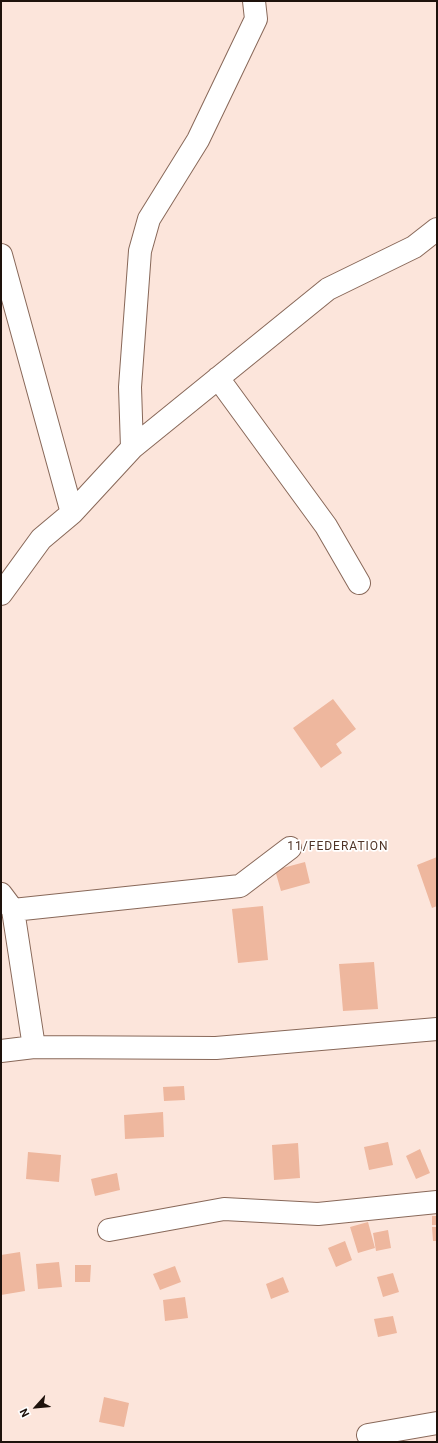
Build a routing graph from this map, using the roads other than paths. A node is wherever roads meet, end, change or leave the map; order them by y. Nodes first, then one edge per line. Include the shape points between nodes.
1 (254, 1) edge
2 (437, 229) edge
3 (1, 254) edge
4 (218, 378) junction
5 (132, 448) junction
6 (72, 513) junction
7 (358, 583) dead end
8 (1, 594) edge
9 (290, 848) dead end
10 (7, 902) edge
11 (437, 1029) edge
12 (34, 1047) junction
13 (1, 1051) edge
14 (437, 1202) edge
15 (109, 1230) dead end
16 (437, 1423) edge
17 (368, 1435) dead end

1 - 5 street via 256,19 198,140 149,219 140,251 130,387
2 - 4 street via 414,247 328,289
3 - 6 street
4 - 5 street
4 - 7 street via 326,526
5 - 6 street
6 - 8 street via 41,539
9 - 10 street via 240,886
10 - 12 street
11 - 12 street via 216,1048
12 - 13 street
14 - 15 street via 318,1214 224,1209
16 - 17 street

